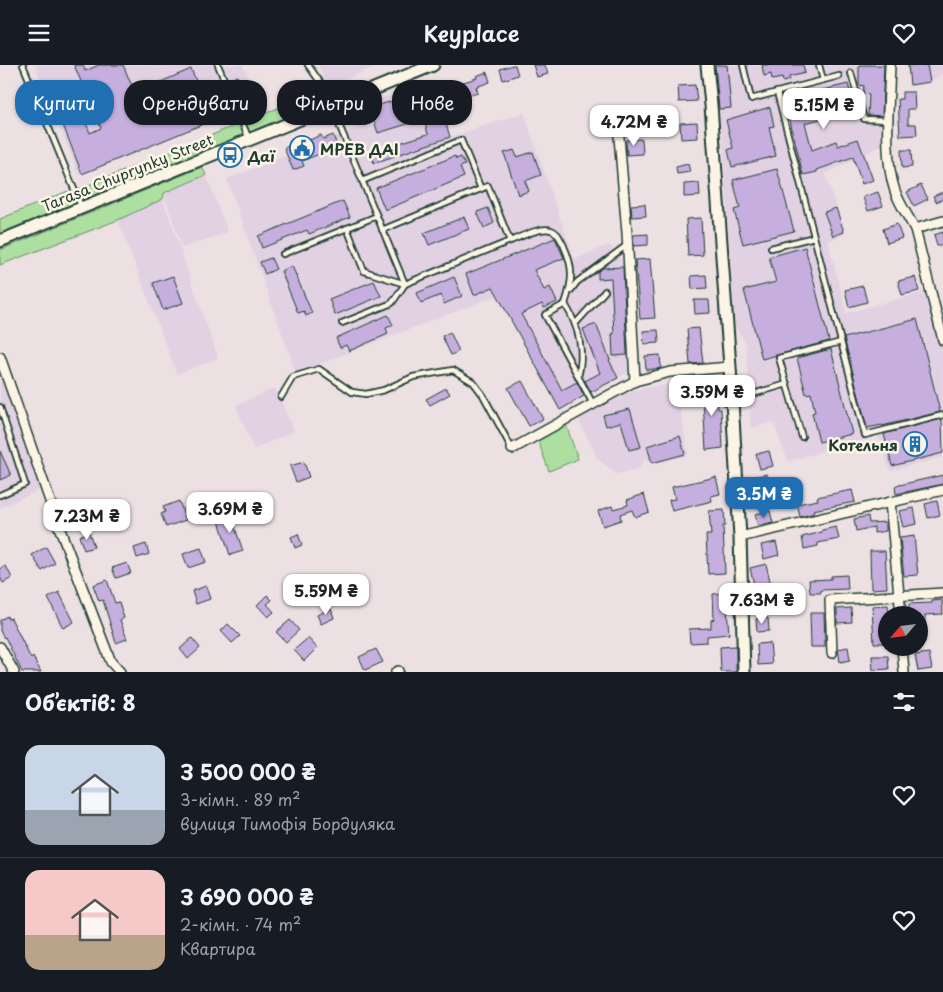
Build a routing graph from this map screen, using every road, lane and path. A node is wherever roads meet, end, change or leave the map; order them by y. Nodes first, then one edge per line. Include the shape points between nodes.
1 (23, 65) edge
2 (218, 65) edge
3 (308, 65) edge
4 (707, 65) edge
5 (742, 65) edge
6 (819, 65) edge
7 (890, 65) edge
8 (428, 67) edge
9 (851, 73) dead end
10 (839, 76) dead end
11 (319, 80) edge
12 (823, 80) junction
13 (382, 85) edge
14 (777, 92) junction
15 (888, 120) junction
16 (283, 125) edge
17 (339, 125) edge
18 (620, 137) dead end
19 (249, 139) junction
20 (362, 181) junction
21 (481, 189) junction
22 (81, 207) junction
23 (377, 216) junction
24 (943, 221) edge
25 (347, 228) junction
26 (382, 229) junction
27 (915, 229) junction
28 (814, 237) junction
29 (0, 241) edge
30 (510, 241) junction
31 (628, 244) junction
32 (771, 248) dead end
33 (283, 254) dead end
34 (405, 284) junction
35 (605, 291) dead end
36 (569, 293) junction
37 (565, 305) junction
38 (342, 323) dead end
39 (575, 324) junction
40 (943, 340) edge
41 (841, 342) junction
42 (0, 357) edge
43 (730, 367) junction
44 (578, 377) junction
45 (635, 381) junction
46 (787, 384) junction
47 (281, 397) dead end
48 (729, 401) junction
49 (593, 404) junction
50 (0, 407) edge
51 (943, 415) edge
52 (802, 437) dead end
53 (512, 449) joint
54 (943, 490) edge
55 (0, 495) edge
56 (890, 502) junction
57 (740, 537) junction
58 (943, 593) edge
59 (900, 595) junction
60 (901, 606) edge
61 (0, 647) edge
62 (832, 653) dead end
63 (903, 656) edge
64 (117, 671) edge
65 (14, 672) edge
66 (744, 672) edge
67 (904, 672) edge

1 - 22 lane
2 - 19 lane
3 - 11 lane
4 - 43 main road
5 - 14 lane via 751,99
6 - 12 lane
7 - 15 street
8 - 13 main road, Tarasa Chuprynky Street
9 - 15 lane via 864,119
10 - 12 lane
12 - 14 lane
14 - 28 lane
15 - 27 street via 894,189
16 - 19 main road, Tarasa Chuprynky Street
17 - 20 lane
18 - 31 street
19 - 22 main road, Tarasa Chuprynky Street
20 - 21 lane via 461,140
20 - 23 lane
21 - 26 lane
21 - 30 lane via 488,186
22 - 29 main road, Tarasa Chuprynky Street
23 - 25 lane
23 - 26 lane
24 - 27 street
25 - 33 lane
25 - 34 lane via 364,271
26 - 34 lane
27 - 40 street
28 - 32 lane
28 - 41 lane
30 - 34 lane
30 - 36 lane via 542,229 551,229 558,235 571,265
31 - 36 lane via 577,282
31 - 45 street
34 - 38 lane via 392,303
35 - 39 lane
36 - 37 lane
37 - 39 lane
37 - 44 lane via 545,315
39 - 44 lane via 582,350
41 - 46 lane via 779,358
41 - 51 lane via 865,435
42 - 64 street via 59,527
43 - 45 street via 670,372
43 - 48 main road
44 - 49 lane
45 - 49 street
46 - 48 lane
46 - 52 lane
47 - 53 lane via 293,377 318,369 352,392 366,394 413,377 453,370 473,382 483,395
48 - 57 main road
49 - 53 street
50 - 55 lane via 25,484
54 - 56 street
56 - 57 street
56 - 59 street
57 - 66 main road
58 - 59 street
59 - 60 street
59 - 62 street via 830,600
61 - 65 street
63 - 67 street

